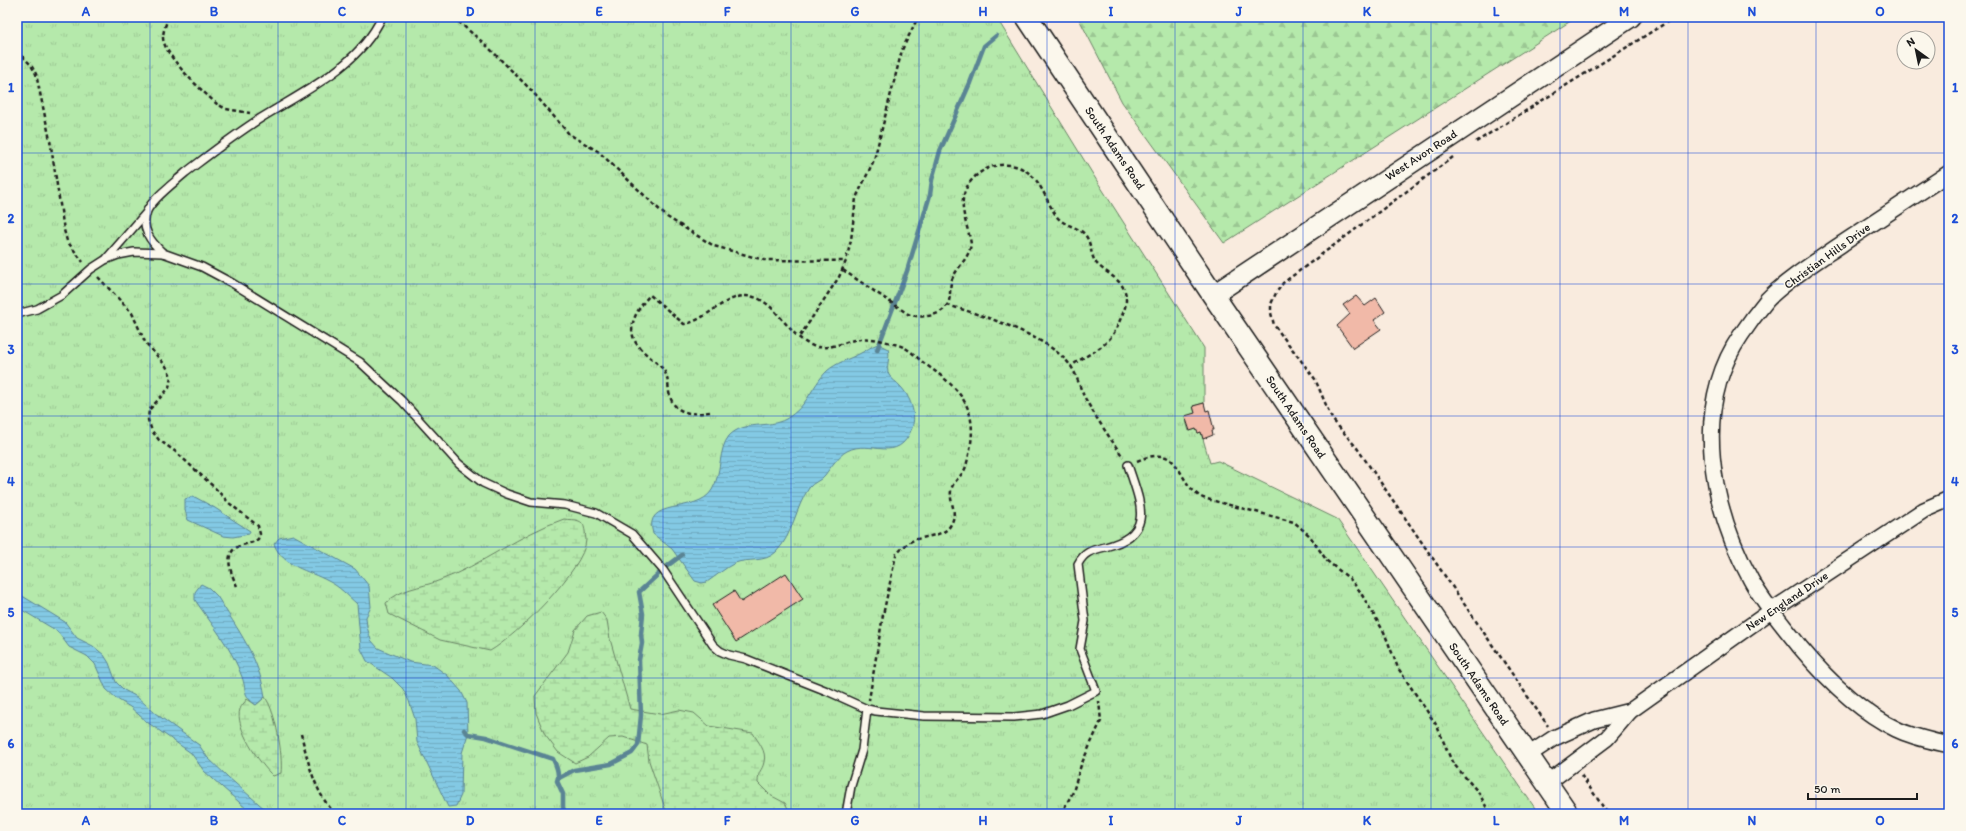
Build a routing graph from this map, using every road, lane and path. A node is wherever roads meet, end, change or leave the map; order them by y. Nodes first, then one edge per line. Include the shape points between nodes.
1 (169, 17) edge
2 (382, 17) edge
3 (453, 17) edge
4 (918, 17) edge
5 (1027, 17) edge
6 (1631, 17) edge
7 (1675, 17) edge
8 (17, 51) edge
9 (261, 118) junction
10 (1473, 144) dead end
11 (1459, 152) dead end
12 (1949, 173) edge
13 (147, 211) junction
14 (163, 253) junction
15 (105, 260) junction
16 (846, 261) junction
17 (90, 269) junction
18 (843, 270) junction
19 (1213, 295) junction
20 (947, 305) junction
21 (17, 314) edge
22 (800, 336) junction
23 (1070, 366) junction
24 (710, 412) dead end
25 (1128, 465) junction
26 (1949, 499) edge
27 (237, 586) dead end
28 (1771, 611) junction
29 (1096, 691) junction
30 (867, 709) junction
31 (1630, 711) junction
32 (301, 734) dead end
33 (1556, 738) junction
34 (1949, 745) edge
35 (1528, 754) junction
36 (1574, 764) junction
37 (1547, 783) junction
38 (336, 814) edge
39 (846, 814) edge
40 (1061, 814) edge
41 (1490, 814) edge
42 (1568, 814) edge
43 (1608, 814) edge

1 - 9 path via 164,30 165,45 188,74 217,104 226,109 246,112
2 - 9 lane via 373,33 348,62 331,76
3 - 16 path via 531,90 569,134 599,152 667,218 714,246 764,260
4 - 16 path via 902,50 874,160 856,198 852,240
5 - 19 main road, South Adams Road
6 - 19 street, West Avon Road
7 - 10 path
8 - 17 path via 31,65 38,83 67,241
9 - 13 lane via 177,180
11 - 33 path via 1283,283 1271,304 1271,313 1274,325 1315,379 1332,419 1357,448
12 - 28 street, Christian Hills Drive via 1810,265 1768,300 1740,336 1723,369 1712,417 1711,451 1717,497 1733,545 1751,582
13 - 14 lane via 146,233 151,242
13 - 15 lane
14 - 15 lane via 134,252
14 - 30 lane via 202,267 232,283 360,362 402,401 459,464 484,483 531,502 596,513 632,534 663,570 713,645 720,651 746,659
15 - 17 lane
16 - 18 path
17 - 21 lane via 62,295 37,309
17 - 27 path via 132,313 145,342 170,372 172,380 169,388 149,410 148,420 155,437 187,462 228,503 258,526 258,539 238,547 231,557 229,569
18 - 20 path via 916,317 926,317
18 - 22 path
19 - 35 main road, South Adams Road
20 - 23 path via 1035,338 1055,350
20 - 23 path via 953,278 970,251 971,244 962,200 968,185 981,171 996,165 1024,169 1039,184 1059,219 1082,231 1098,265 1120,282 1125,290 1125,308 1111,340
22 - 24 path via 765,303 756,298 735,298 696,321 684,324 650,295 636,311 633,320 635,342 663,370 676,408 688,414
22 - 30 path via 812,345 826,347 860,339 898,345 910,351 953,385 969,410 972,432 966,467 953,484 951,491 955,508 950,527 943,532 913,540 896,555
23 - 25 path via 1086,401
25 - 29 lane via 1141,512 1138,527 1127,540 1092,550 1078,564 1085,621 1080,649
25 - 41 path via 1143,458 1167,457 1176,463 1194,493 1203,498 1294,522 1302,528 1327,561 1342,571 1359,590 1388,639 1398,668 1437,726 1452,762 1479,793
26 - 28 street, New England Drive via 1924,510
28 - 31 street, New England Drive
28 - 34 street, Christian Hills Drive via 1819,670 1863,709 1896,729
29 - 30 lane via 1042,714 1014,718 924,716
29 - 40 path via 1101,722 1081,765 1073,792
30 - 39 lane via 862,750
31 - 33 street, New England Drive via 1594,720
31 - 36 street, New England Drive via 1607,738
32 - 38 path via 318,787
33 - 35 street, New England Drive
35 - 37 main road, South Adams Road
36 - 37 street, New England Drive
36 - 43 path
37 - 42 main road, South Adams Road

